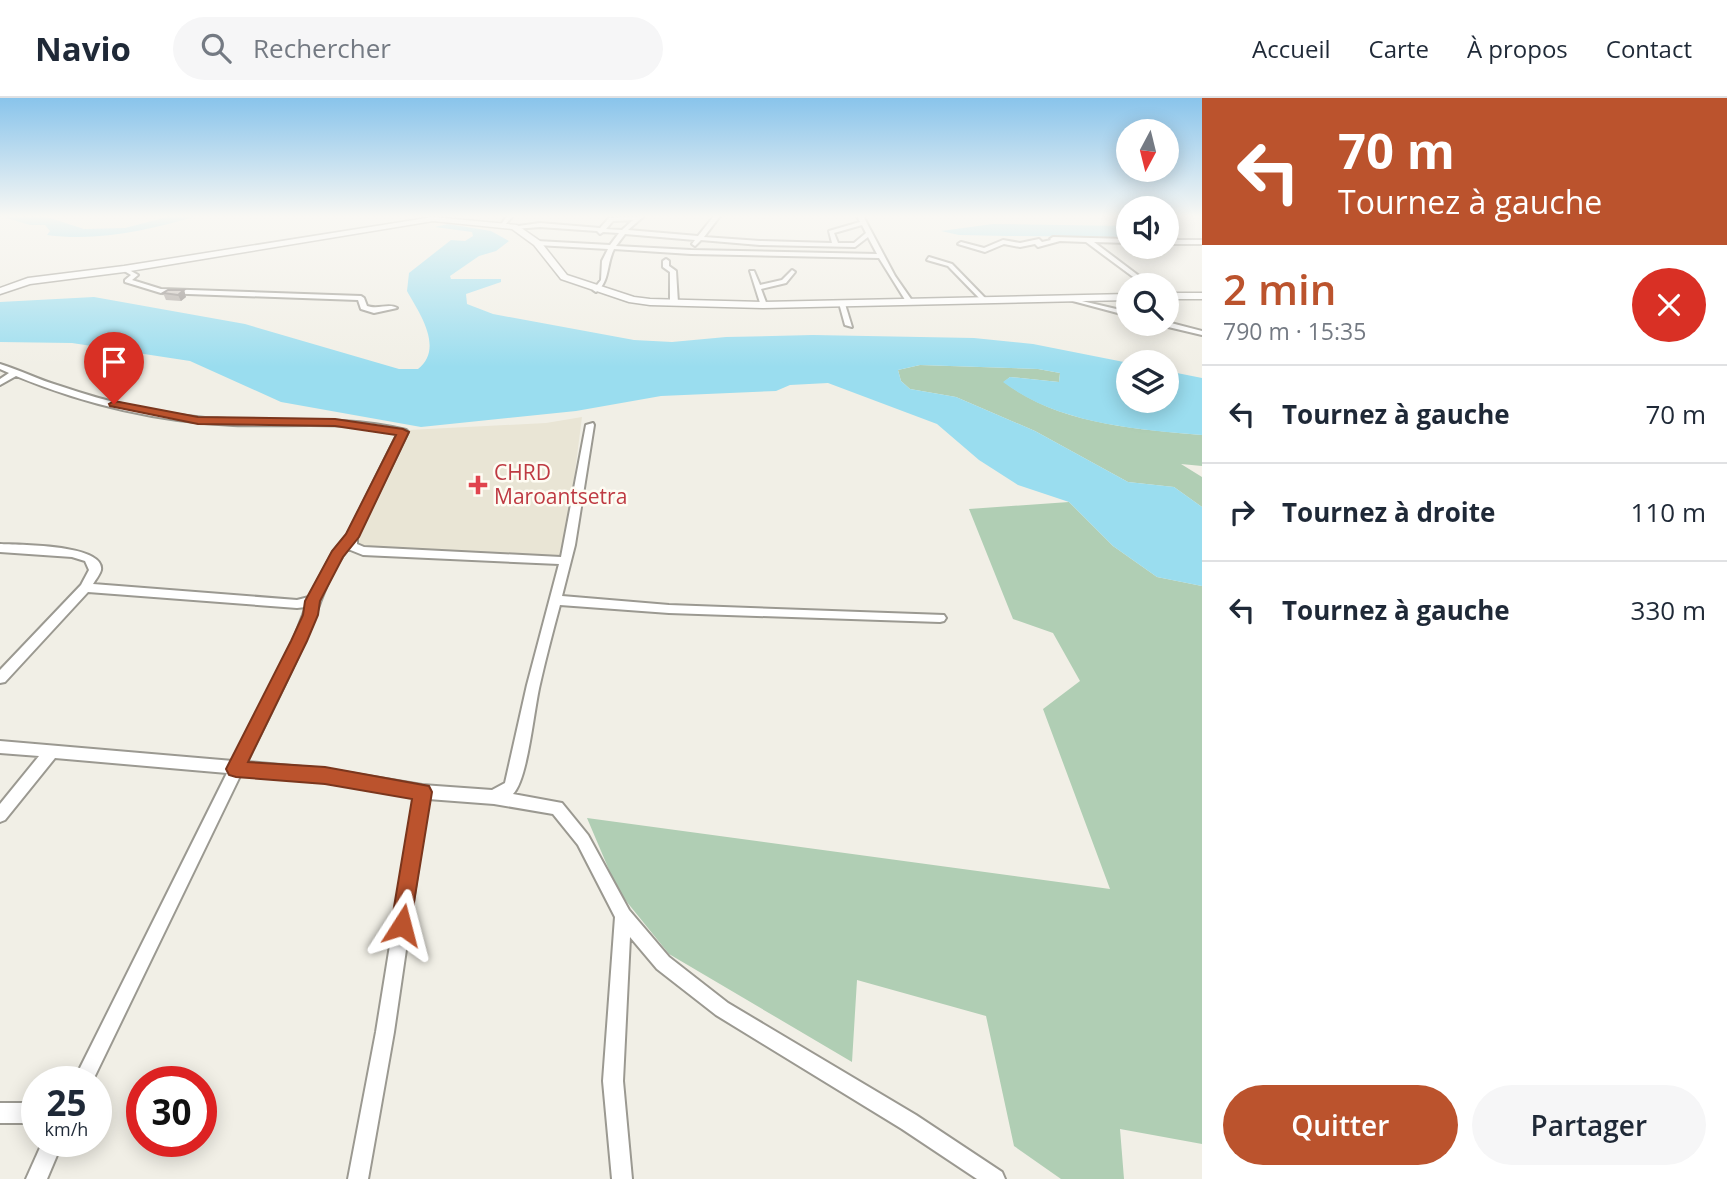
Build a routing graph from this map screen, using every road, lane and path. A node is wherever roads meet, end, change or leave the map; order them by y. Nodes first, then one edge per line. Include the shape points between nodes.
1 (139, 266) edge
2 (556, 266) edge
3 (605, 266) edge
4 (666, 266) edge
5 (887, 266) edge
6 (951, 266) edge
7 (1120, 266) edge
8 (124, 269) junction
9 (1144, 269) dead end
10 (1125, 270) junction
11 (752, 272) dead end
12 (792, 272) dead end
13 (1130, 273) edge
14 (759, 287) junction
15 (1, 289) edge
16 (596, 290) junction
17 (1179, 296) edge
18 (1202, 296) edge
19 (1116, 297) edge
20 (1071, 299) junction
21 (985, 301) junction
22 (909, 302) junction
23 (674, 303) junction
24 (841, 304) junction
25 (763, 305) junction
26 (393, 308) dead end
27 (1116, 311) edge
28 (849, 325) dead end
29 (1179, 327) edge
30 (1202, 332) edge
31 (0, 366) edge
32 (14, 373) junction
33 (0, 383) edge
34 (590, 425) dead end
35 (352, 537) junction
36 (0, 548) edge
37 (566, 561) junction
38 (85, 588) junction
39 (555, 600) junction
40 (313, 601) junction
41 (940, 618) dead end
42 (0, 678) edge
43 (0, 747) edge
44 (51, 752) junction
45 (236, 769) junction
46 (422, 792) junction
47 (494, 797) junction
48 (0, 815) edge
49 (623, 916) junction
50 (90, 1066) edge
51 (0, 1113) edge
52 (21, 1113) edge
53 (46, 1157) edge
54 (36, 1179) edge
55 (358, 1179) edge
56 (622, 1179) edge
57 (995, 1179) edge

1 - 8 main road
2 - 16 main road via 564,277
3 - 16 street via 604,281
4 - 23 street via 675,279
5 - 22 street
6 - 21 street
7 - 10 street
8 - 15 main road via 28,281
8 - 26 street via 135,275 127,281 161,290 361,298 365,307 374,311
9 - 10 street
10 - 13 street
11 - 14 street
12 - 14 street via 784,282
14 - 25 street
16 - 23 main road via 633,300
17 - 18 main road
19 - 20 main road
20 - 21 main road
20 - 27 street
21 - 22 main road
22 - 24 main road
23 - 25 main road
24 - 25 main road
24 - 28 street
29 - 30 street
31 - 32 street
32 - 33 street
32 - 35 street via 94,399 178,418 335,422 403,432
34 - 37 street
35 - 37 street via 351,546 363,551
35 - 40 street
36 - 38 street via 81,555 95,570
37 - 39 street
38 - 40 street via 297,604
38 - 42 street
39 - 41 street via 669,609
39 - 47 street via 516,774 510,787
40 - 45 street via 299,641
43 - 44 street
44 - 45 street
44 - 48 street
45 - 46 street via 325,775
45 - 50 street
46 - 47 street
46 - 55 street
47 - 49 street via 557,807 583,839
49 - 56 street via 613,1081
49 - 57 street via 663,963 722,1009
51 - 52 street
53 - 54 street

